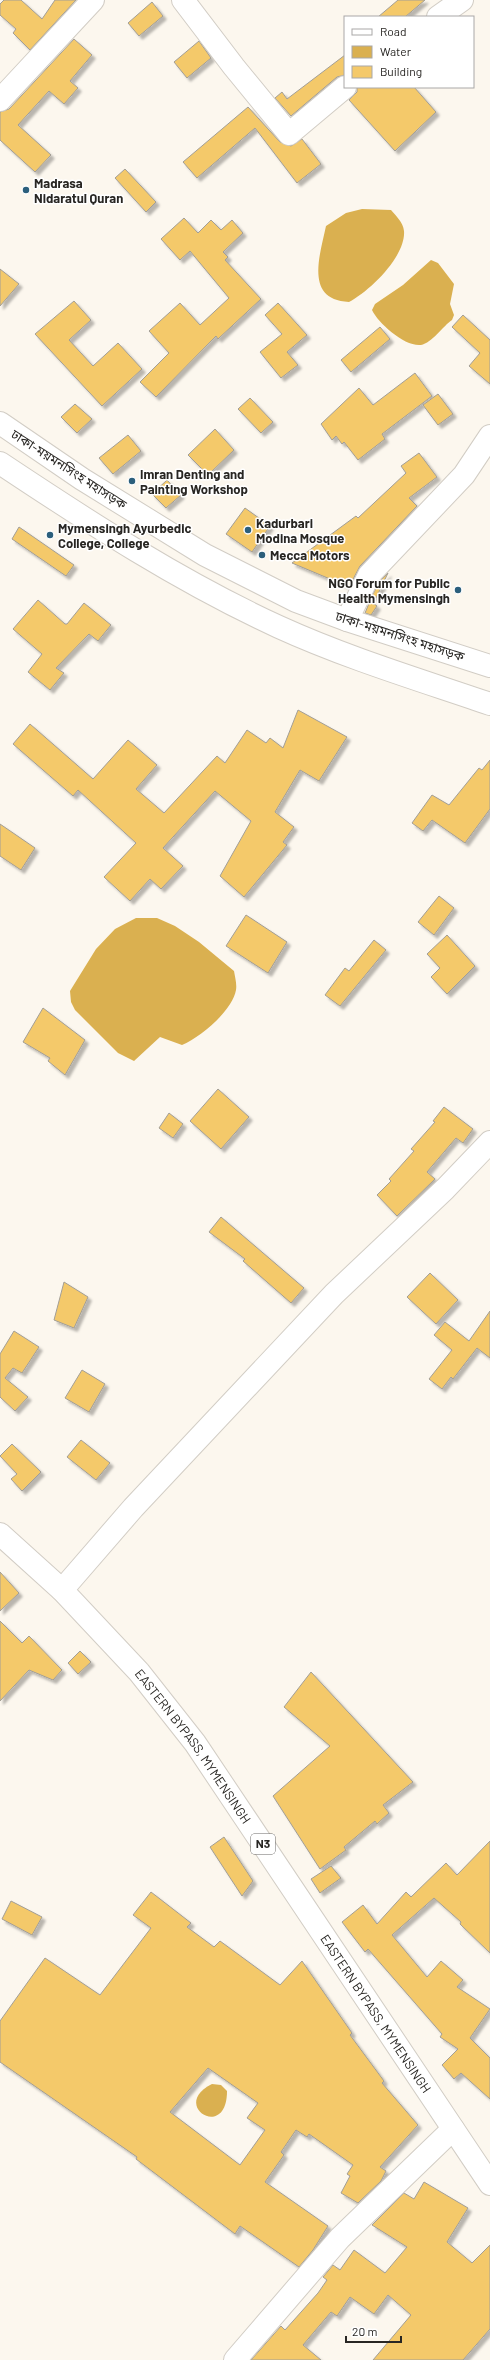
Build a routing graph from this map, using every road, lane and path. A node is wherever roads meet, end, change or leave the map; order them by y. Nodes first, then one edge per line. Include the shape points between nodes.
1 (93, 0) edge
2 (183, 0) edge
3 (462, 0) edge
4 (439, 16) edge
5 (344, 88) edge
6 (0, 100) edge
7 (0, 424) edge
8 (490, 436) edge
9 (0, 463) edge
10 (347, 620) junction
11 (490, 666) edge
12 (490, 704) edge
13 (490, 1142) edge
14 (0, 1534) edge
15 (62, 1590) junction
16 (453, 2129) junction
17 (487, 2172) edge
18 (234, 2360) edge

1 - 6 main road
2 - 5 main road via 289,134
3 - 4 main road
7 - 10 main road, ঢাকা-ময়মনসিংহ মহাসড়ক via 205,556 296,601
8 - 10 main road via 464,475 369,576
9 - 12 main road via 96,528 195,584 279,627
10 - 11 main road, ঢাকা-ময়মনসিংহ মহাসড়ক
13 - 15 main road via 445,1189 334,1294 133,1508
14 - 15 main road, EASTERN BYPASS, MYMENSINGH / N3
15 - 16 main road, EASTERN BYPASS, MYMENSINGH / N3 via 139,1672 195,1743
16 - 17 main road, EASTERN BYPASS, MYMENSINGH / N3
16 - 18 main road via 340,2238

